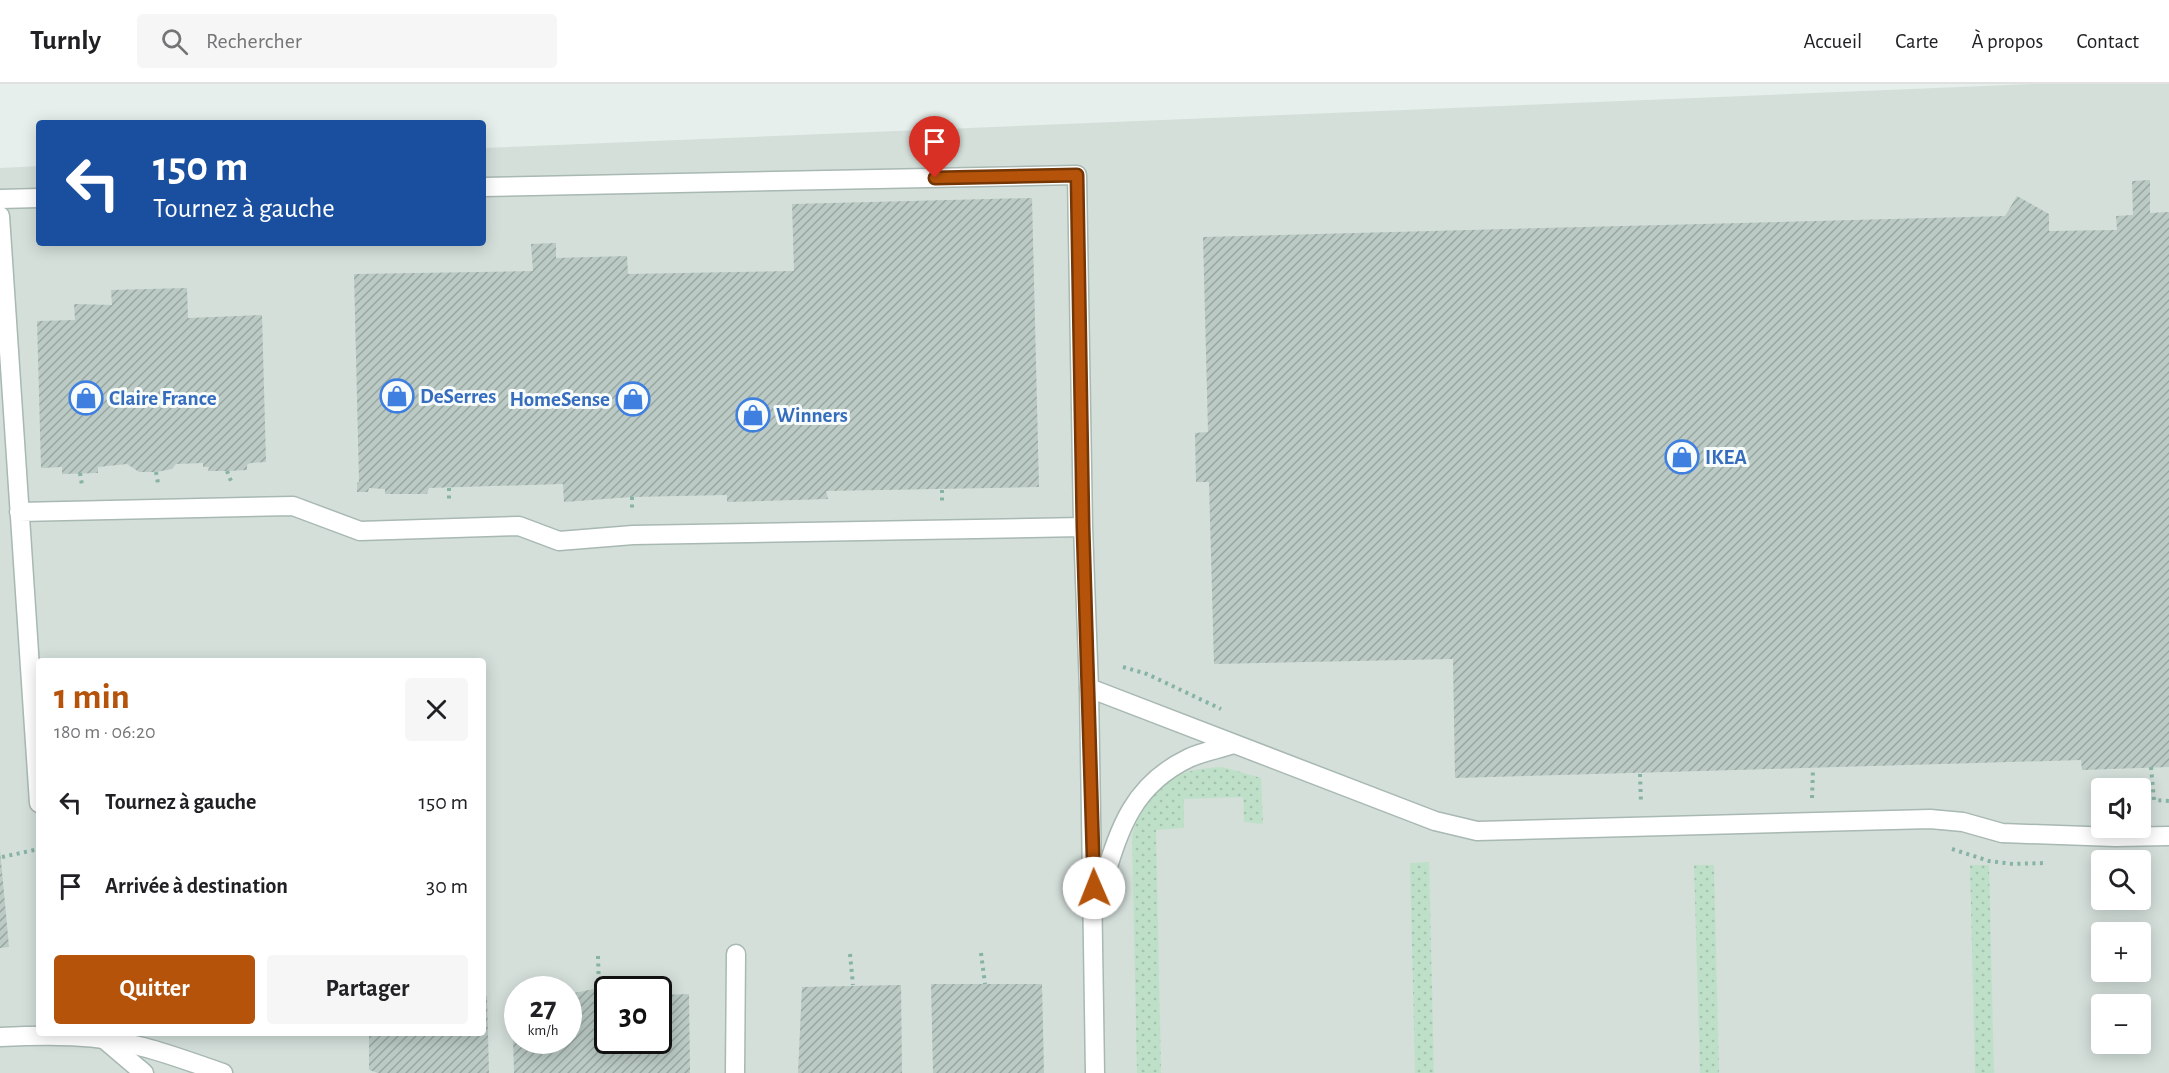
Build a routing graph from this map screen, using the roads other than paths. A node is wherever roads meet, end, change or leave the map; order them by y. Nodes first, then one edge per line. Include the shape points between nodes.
1 (486, 187) edge
2 (36, 198) edge
3 (0, 200) edge
4 (0, 216) edge
5 (19, 512) junction
6 (1083, 527) junction
7 (1089, 688) junction
8 (1233, 744) junction
9 (36, 759) edge
10 (2169, 836) edge
11 (1094, 911) junction
12 (736, 954) dead end
13 (36, 1036) edge
14 (63, 1036) edge
15 (0, 1037) edge
16 (105, 1040) junction
17 (144, 1073) edge
18 (223, 1073) edge
19 (735, 1073) edge
20 (1095, 1073) edge

1 - 6 street via 1077,175
2 - 3 street
4 - 5 street
5 - 6 street via 294,506 360,531 519,526 559,540
5 - 9 street
6 - 7 street
7 - 8 street
7 - 11 street
8 - 10 street via 1435,821 1477,831 1930,819 1963,822 2002,833
8 - 11 street via 1191,757 1147,784 1131,807
11 - 20 street
12 - 19 street
13 - 15 street
14 - 16 street
16 - 17 street
16 - 18 street via 142,1046

